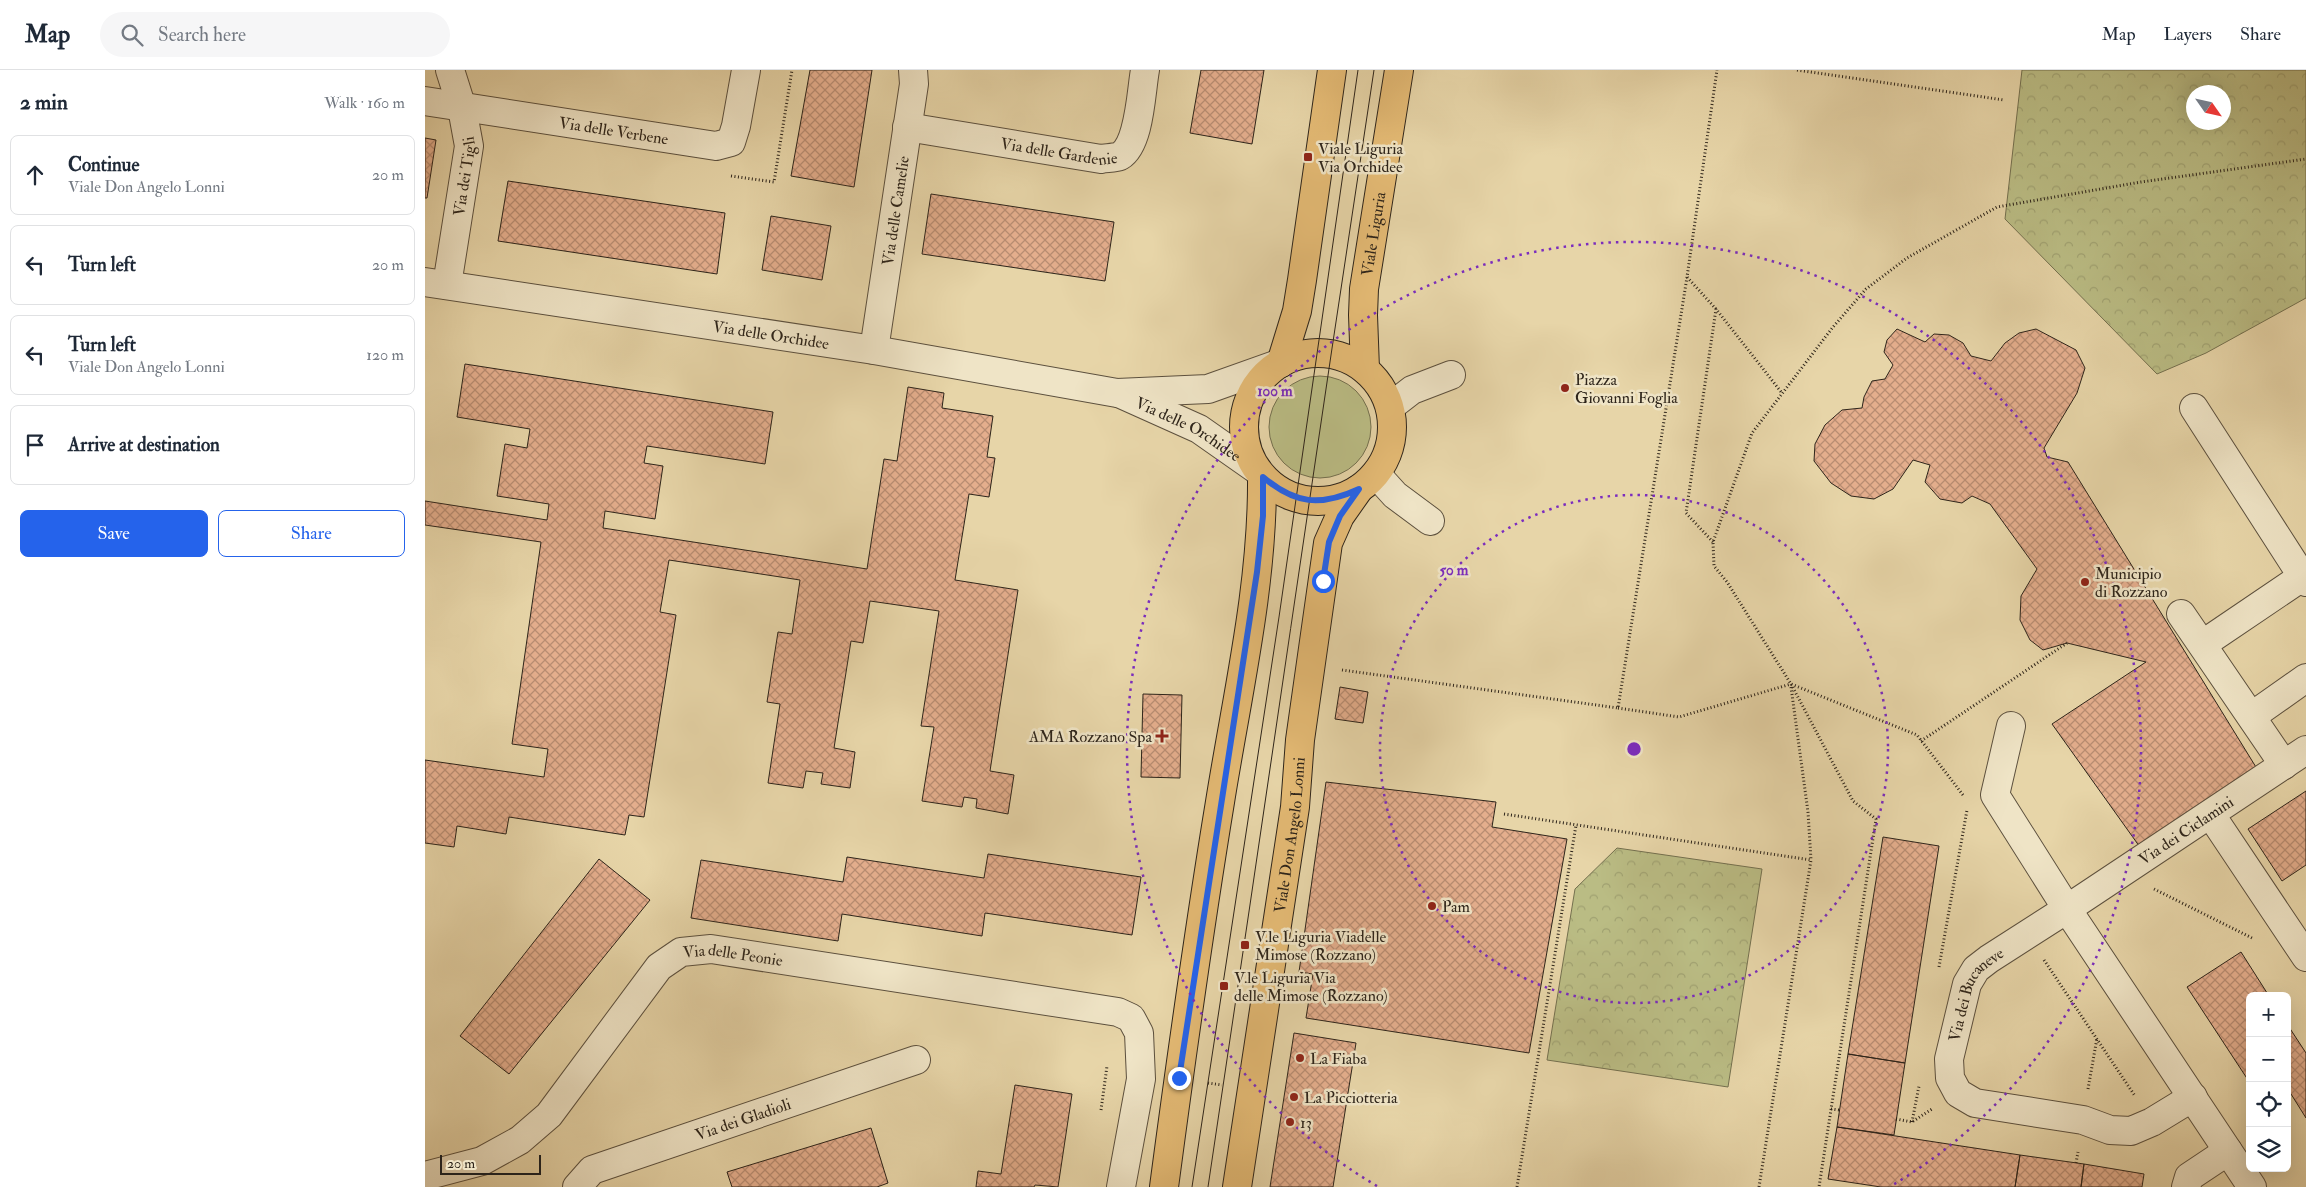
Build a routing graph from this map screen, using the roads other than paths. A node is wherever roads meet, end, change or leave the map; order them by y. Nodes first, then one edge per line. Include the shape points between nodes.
1 (450, 70) edge
2 (746, 70) edge
3 (913, 70) edge
4 (1145, 70) edge
5 (1332, 70) edge
6 (1399, 70) edge
7 (425, 101) edge
8 (462, 108) junction
9 (907, 126) junction
10 (436, 283) edge
11 (874, 350) junction
12 (1281, 363) junction
13 (1365, 369) junction
14 (1451, 375) dead end
15 (1117, 392) junction
16 (1390, 408) junction
17 (2194, 408) dead end
18 (1259, 473) junction
19 (1368, 481) junction
20 (1430, 521) dead end
21 (2304, 580) edge
22 (2181, 614) dead end
23 (2203, 644) junction
24 (2306, 678) edge
25 (2252, 716) junction
26 (2011, 726) dead end
27 (2295, 758) edge
28 (2211, 815) junction
29 (2269, 903) junction
30 (2067, 910) junction
31 (2306, 921) edge
32 (2306, 958) edge
33 (916, 1060) dead end
34 (2193, 1097) junction
35 (2228, 1151) junction
36 (425, 1176) edge
37 (577, 1187) edge
38 (1121, 1187) edge
39 (1164, 1187) edge
40 (1237, 1187) edge
41 (2186, 1187) edge
42 (2252, 1187) edge

1 - 8 street, Via dei Tigli
2 - 8 street, Via delle Verbene via 731,142 716,146
3 - 9 street, Via delle Camelie
4 - 9 street, Via delle Gardenie via 1135,133 1129,147 1120,156 1101,159
5 - 12 main road via 1297,311
6 - 13 main road, Viale Liguria via 1364,289
7 - 8 street, Via delle Verbene
8 - 10 street, Via dei Tigli via 469,146
9 - 11 street, Via delle Camelie
10 - 11 street, Via delle Orchidee
11 - 15 street, Via delle Orchidee
12 - 13 main road via 1297,356 1322,353 1349,359
12 - 15 street, Via delle Orchidee via 1208,389
12 - 18 main road via 1262,379 1250,399 1244,423 1246,447
13 - 16 main road via 1380,387
14 - 16 street via 1412,390
15 - 18 street, Via delle Orchidee via 1199,429
16 - 19 main road via 1392,431 1387,453
17 - 21 street
18 - 19 main road via 1277,489 1311,501 1338,499
18 - 39 main road via 1263,516 1257,572
19 - 20 street via 1395,495
19 - 40 main road, Viale Don Angelo Lonni via 1340,516 1329,542 1300,740 1295,807
21 - 23 street
22 - 23 street
23 - 25 street
24 - 25 street
25 - 27 street
26 - 30 street via 1995,795
27 - 28 street, Via dei Ciclamini
28 - 29 street
28 - 30 street, Via dei Ciclamini
29 - 31 street
29 - 32 street
30 - 34 street
30 - 34 street, Via dei Bucaneve via 1976,968 1967,984 1949,1059 1950,1078 1958,1093 1975,1103 2083,1120 2110,1130 2131,1131 2153,1122
33 - 37 street, Via dei Gladioli via 592,1170
34 - 35 street
35 - 41 street via 2189,1177
35 - 42 street
36 - 38 street, Via delle Peonie via 482,1161 520,1140 549,1115 659,967 681,952 711,949 1118,1012 1131,1018 1139,1033 1141,1079

